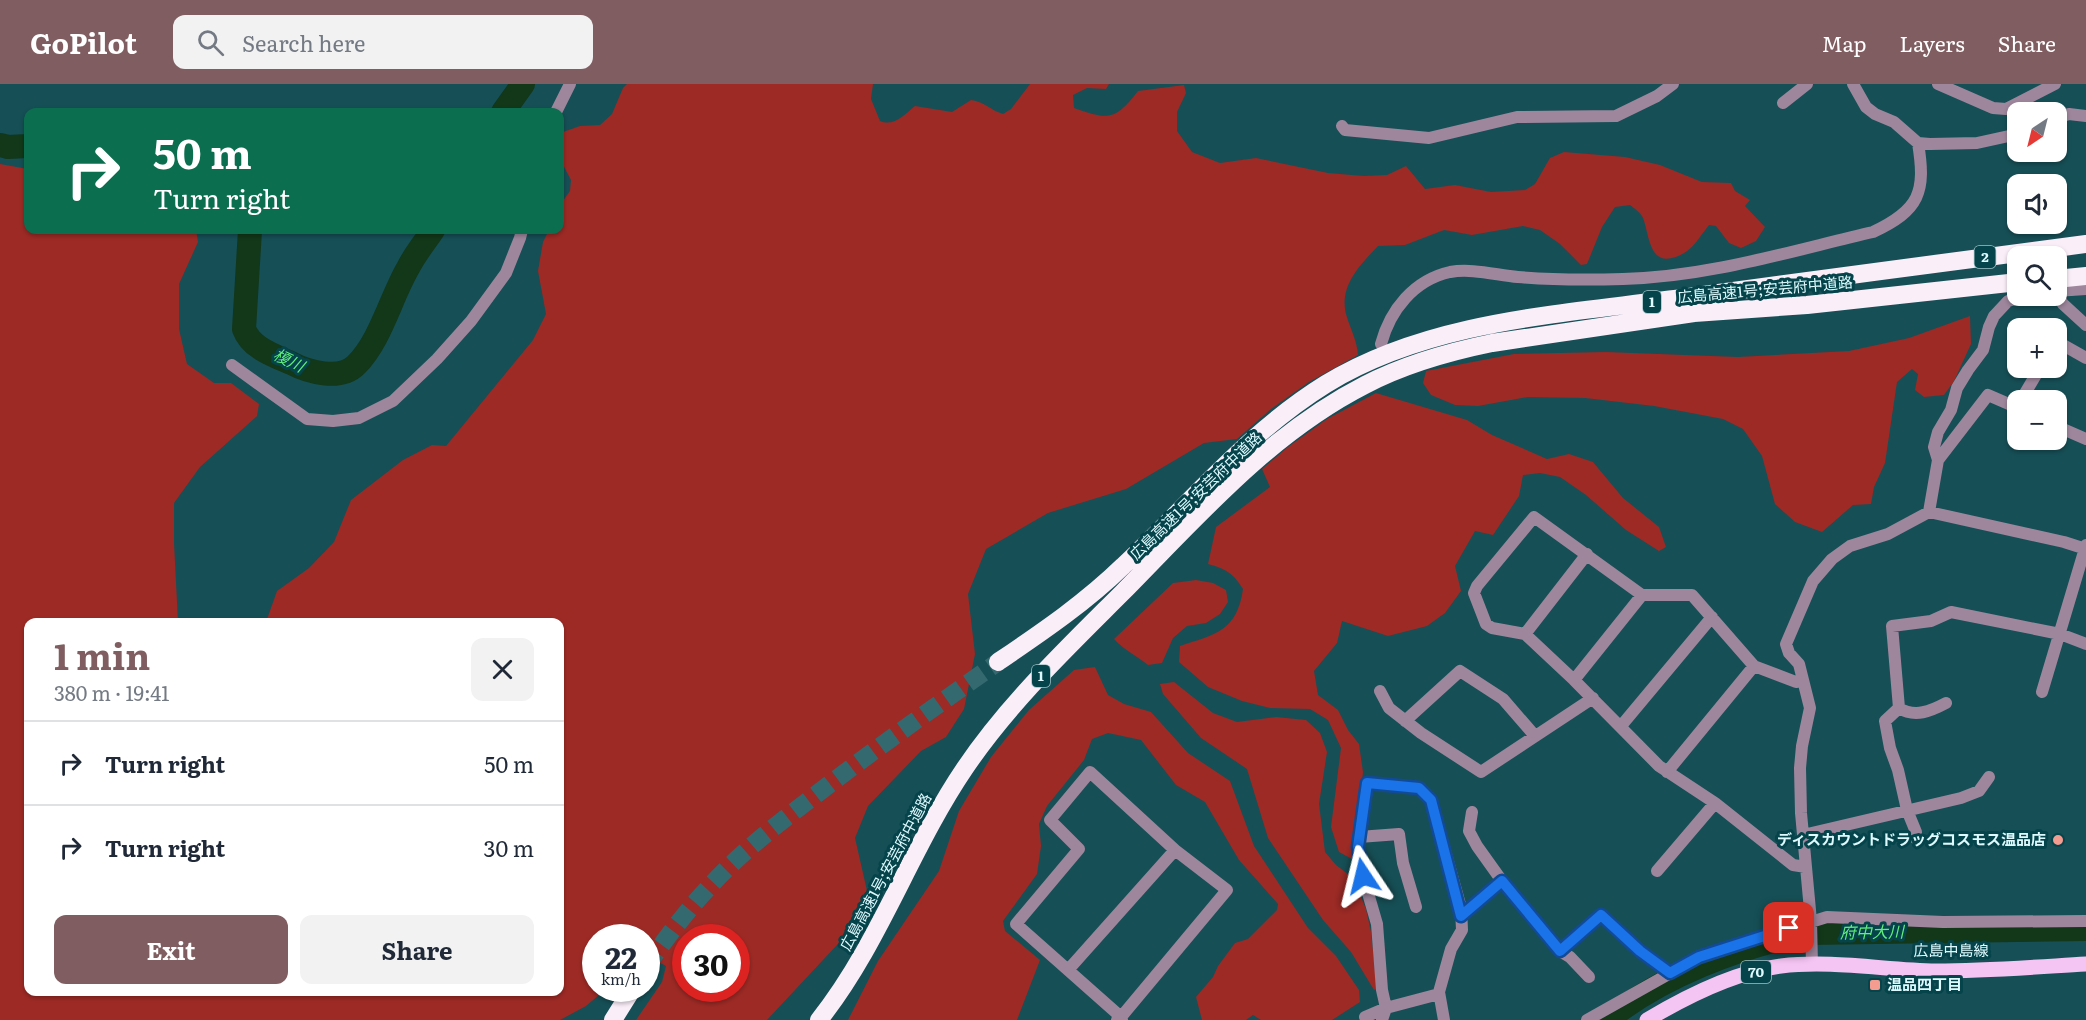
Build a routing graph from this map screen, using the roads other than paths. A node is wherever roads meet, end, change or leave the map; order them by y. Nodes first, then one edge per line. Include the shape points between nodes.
1 (570, 84) edge
2 (1673, 84) edge
3 (1807, 84) edge
4 (1853, 84) edge
5 (1938, 84) edge
6 (2055, 84) edge
7 (1784, 103) dead end
8 (558, 108) edge
9 (2067, 115) edge
10 (2086, 116) edge
11 (1342, 126) dead end
12 (2007, 136) edge
13 (1918, 143) junction
14 (521, 234) edge
15 (2086, 235) edge
16 (2086, 244) edge
17 (1884, 271) junction
18 (2086, 276) edge
19 (2067, 278) edge
20 (2007, 283) edge
21 (2086, 289) edge
22 (2067, 291) edge
23 (2007, 302) edge
24 (2065, 306) edge
25 (2086, 325) edge
26 (1381, 344) dead end
27 (2067, 347) edge
28 (2086, 358) edge
29 (232, 365) dead end
30 (2007, 404) edge
31 (2067, 431) edge
32 (2086, 439) edge
33 (1938, 460) junction
34 (1231, 471) junction
35 (1929, 512) junction
36 (2086, 548) edge
37 (1587, 554) junction
38 (1642, 595) junction
39 (1712, 617) junction
40 (1525, 634) junction
41 (2060, 634) junction
42 (2086, 644) edge
43 (998, 662) tunnel mouth
44 (1754, 666) junction
45 (1574, 680) junction
46 (1803, 681) junction
47 (1380, 691) dead end
48 (2042, 692) dead end
49 (1593, 698) junction
50 (1946, 703) dead end
51 (1899, 708) junction
52 (1405, 721) junction
53 (1621, 726) junction
54 (1535, 736) junction
55 (1667, 772) junction
56 (1989, 777) dead end
57 (1715, 803) junction
58 (1907, 810) junction
59 (1472, 812) dead end
60 (1803, 835) junction
61 (1359, 837) junction
62 (1915, 838) dead end
63 (1175, 850) junction
64 (1806, 867) junction
65 (1657, 871) dead end
66 (1502, 881) junction
67 (1416, 907) dead end
68 (1461, 916) junction
69 (1811, 921) junction
70 (2086, 921) edge
71 (1560, 951) junction
72 (2086, 964) edge
73 (1812, 965) junction
74 (1068, 970) junction
75 (1670, 973) junction
76 (1589, 977) dead end
77 (1439, 994) junction
78 (625, 1002) edge
79 (1384, 1014) edge
80 (1365, 1017) dead end
81 (1120, 1019) edge
82 (614, 1020) edge
83 (819, 1020) edge
84 (1444, 1020) edge
85 (1587, 1020) edge
86 (1647, 1020) edge

1 - 8 street
2 - 11 street via 1616,116 1517,117 1429,138 1346,130
3 - 7 street
4 - 13 street via 1866,107 1894,122
5 - 6 street via 1993,108 2006,109
9 - 10 street
12 - 13 street via 1977,143
13 - 26 street via 1920,189 1911,207 1895,222 1873,232 1676,275 1575,280 1450,272 1408,294 1386,327
14 - 29 street via 506,273 471,321 393,401 359,418 307,419
15 - 17 highway
16 - 17 highway, 2
17 - 34 highway, 広島高速1号;安芸府中道路 / 1 via 1550,316 1420,342 1328,383 1274,421
18 - 19 highway
20 - 34 highway, 広島高速1号;安芸府中道路 / 1 via 1694,313 1491,343 1431,358 1367,384
21 - 22 street
23 - 33 street via 1994,316 1983,350 1958,388 1938,432 1934,447
24 - 25 street
27 - 28 street
30 - 33 street via 1988,395
31 - 32 street
33 - 35 street
34 - 43 highway, 広島高速1号;安芸府中道路 / 1 via 1104,584 1055,624
34 - 83 highway, 広島高速1号;安芸府中道路 / 1 via 984,742 948,795 864,953
35 - 36 street
35 - 46 street via 1888,534 1850,546 1813,581 1786,644 1799,664
36 - 41 street
37 - 38 street
37 - 40 street
37 - 40 street via 1534,517 1477,586 1474,593 1485,624
38 - 39 street via 1692,595
38 - 45 street
39 - 44 street
39 - 53 street
40 - 45 street
41 - 42 street
41 - 48 street
41 - 51 street via 1951,612 1931,621 1892,626
44 - 46 street via 1796,682
44 - 55 street
45 - 49 street
46 - 60 street via 1810,708 1800,768
47 - 52 street via 1389,708
49 - 53 street
49 - 54 street
50 - 51 street via 1930,711 1908,713
51 - 58 street via 1885,721
52 - 54 street via 1481,772
52 - 54 street via 1460,670 1503,699
53 - 55 street
55 - 57 street
56 - 58 street via 1978,791 1961,798
57 - 64 street via 1793,864
57 - 65 street
58 - 60 street
58 - 62 street
59 - 66 street via 1469,831
60 - 64 street
61 - 67 street via 1399,834
61 - 68 street via 1367,783 1419,788 1431,800
61 - 79 street via 1363,876 1377,924
63 - 74 street
63 - 74 street via 1090,772 1050,820 1079,849 1016,924
63 - 81 street via 1227,890
64 - 69 street
66 - 68 street
66 - 71 street
68 - 77 street via 1462,930 1451,949
69 - 70 street via 1827,917 1943,922
69 - 73 street
69 - 75 street via 1699,957
71 - 75 street via 1601,915
71 - 76 street
72 - 73 main road, 広島中島線 / 70 via 1935,970
73 - 86 main road, 広島中島線 / 70 via 1780,966 1732,978
74 - 81 street
75 - 85 street
77 - 79 street
77 - 84 street
78 - 82 highway
79 - 80 street

